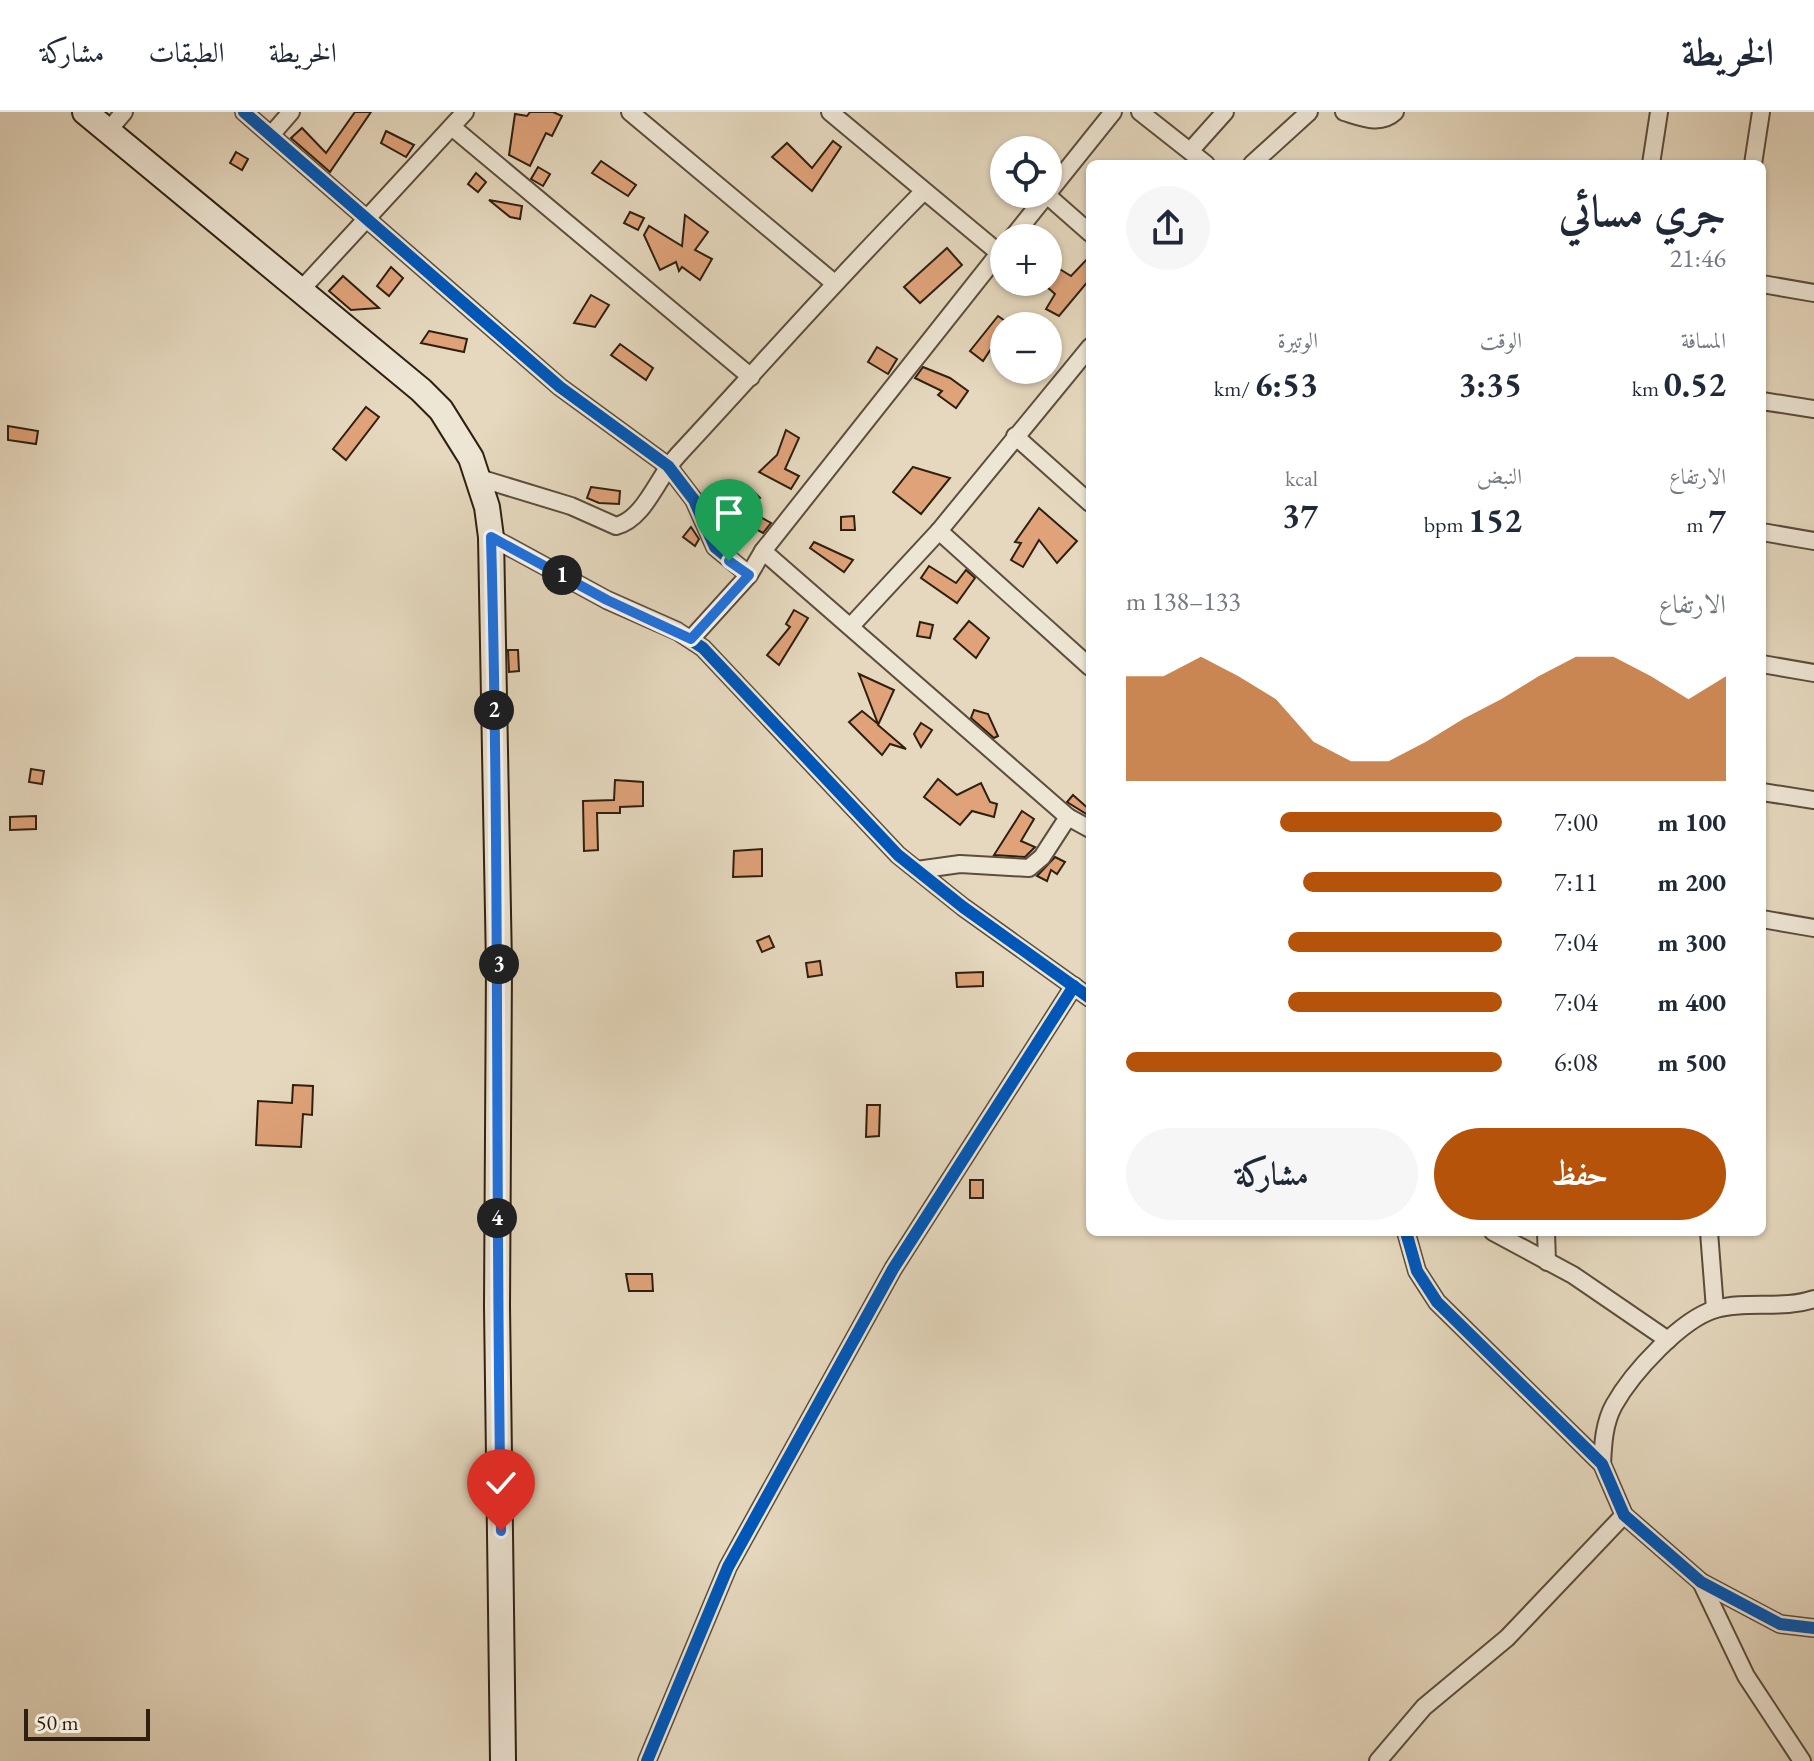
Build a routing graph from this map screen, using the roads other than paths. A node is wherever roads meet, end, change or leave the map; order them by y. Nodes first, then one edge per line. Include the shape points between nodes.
1 (85, 112) edge
2 (124, 112) edge
3 (244, 112) edge
4 (291, 112) edge
5 (465, 112) edge
6 (630, 112) edge
7 (830, 112) edge
8 (1113, 112) edge
9 (1140, 112) edge
10 (1225, 112) edge
11 (1309, 112) edge
12 (1344, 112) edge
13 (1395, 112) edge
14 (1659, 112) edge
15 (1761, 112) edge
16 (452, 127) junction
17 (108, 131) junction
18 (271, 135) junction
19 (1191, 150) junction
20 (1202, 160) edge
21 (1256, 160) edge
22 (1652, 160) edge
23 (1754, 160) edge
24 (1062, 178) edge
25 (924, 191) junction
26 (1038, 208) edge
27 (1062, 208) edge
28 (368, 221) junction
29 (1024, 224) edge
30 (1086, 229) edge
31 (990, 241) edge
32 (990, 265) edge
33 (833, 282) junction
34 (1766, 285) edge
35 (299, 292) junction
36 (1814, 293) edge
37 (1086, 352) edge
38 (751, 377) junction
39 (1766, 402) edge
40 (1814, 409) edge
41 (1015, 436) junction
42 (668, 466) junction
43 (479, 478) junction
44 (1086, 499) edge
45 (939, 531) junction
46 (1766, 533) edge
47 (491, 537) junction
48 (1814, 541) edge
49 (763, 551) junction
50 (749, 575) junction
51 (851, 626) junction
52 (691, 639) junction
53 (1086, 663) edge
54 (1766, 665) edge
55 (1814, 673) edge
56 (1766, 793) edge
57 (1814, 800) edge
58 (1068, 817) junction
59 (1086, 827) edge
60 (917, 870) junction
61 (1766, 920) edge
62 (1814, 928) edge
63 (1074, 986) junction
64 (1086, 995) edge
65 (1407, 1236) edge
66 (1500, 1236) edge
67 (1546, 1236) edge
68 (1709, 1236) edge
69 (1547, 1262) junction
70 (1814, 1299) edge
71 (1715, 1309) junction
72 (1668, 1340) junction
73 (1602, 1464) junction
74 (1624, 1515) junction
75 (1701, 1582) junction
76 (1814, 1628) edge
77 (503, 1761) edge
78 (647, 1761) edge
79 (1378, 1761) edge
80 (1802, 1761) edge

1 - 17 main road
2 - 17 street
3 - 18 street
4 - 18 street
5 - 16 street
6 - 33 street
7 - 25 street
8 - 24 street
9 - 19 street
10 - 19 street
11 - 21 street
12 - 13 street via 1374,121
14 - 22 street
15 - 23 street
16 - 28 street
16 - 38 street
17 - 35 main road
18 - 28 street
19 - 20 street
25 - 31 street
25 - 33 street
26 - 29 street
27 - 30 street
28 - 35 street
28 - 42 street via 560,387
32 - 49 street
33 - 38 street
34 - 36 street
35 - 43 main road via 441,410
37 - 41 street
38 - 42 street
39 - 40 street
41 - 44 street
41 - 45 street
42 - 43 street via 632,521 616,526
42 - 50 street via 694,500 715,547
43 - 47 main road
45 - 51 street
45 - 53 street
46 - 48 street
47 - 52 street
47 - 77 main road
49 - 50 street
49 - 51 street
50 - 52 street
51 - 58 street
52 - 60 street
54 - 55 street
56 - 57 street
58 - 59 street
58 - 60 street via 1029,868 960,864
60 - 63 street
61 - 62 street
63 - 64 street
63 - 78 street via 893,1269 728,1567
65 - 73 street via 1417,1271 1437,1302
66 - 69 street
67 - 69 street
68 - 71 street
69 - 72 street
70 - 71 street
71 - 72 street
72 - 73 street via 1614,1406
73 - 74 street
74 - 75 street
74 - 79 street via 1516,1629 1419,1712
75 - 76 street via 1780,1624
75 - 80 street via 1746,1676

